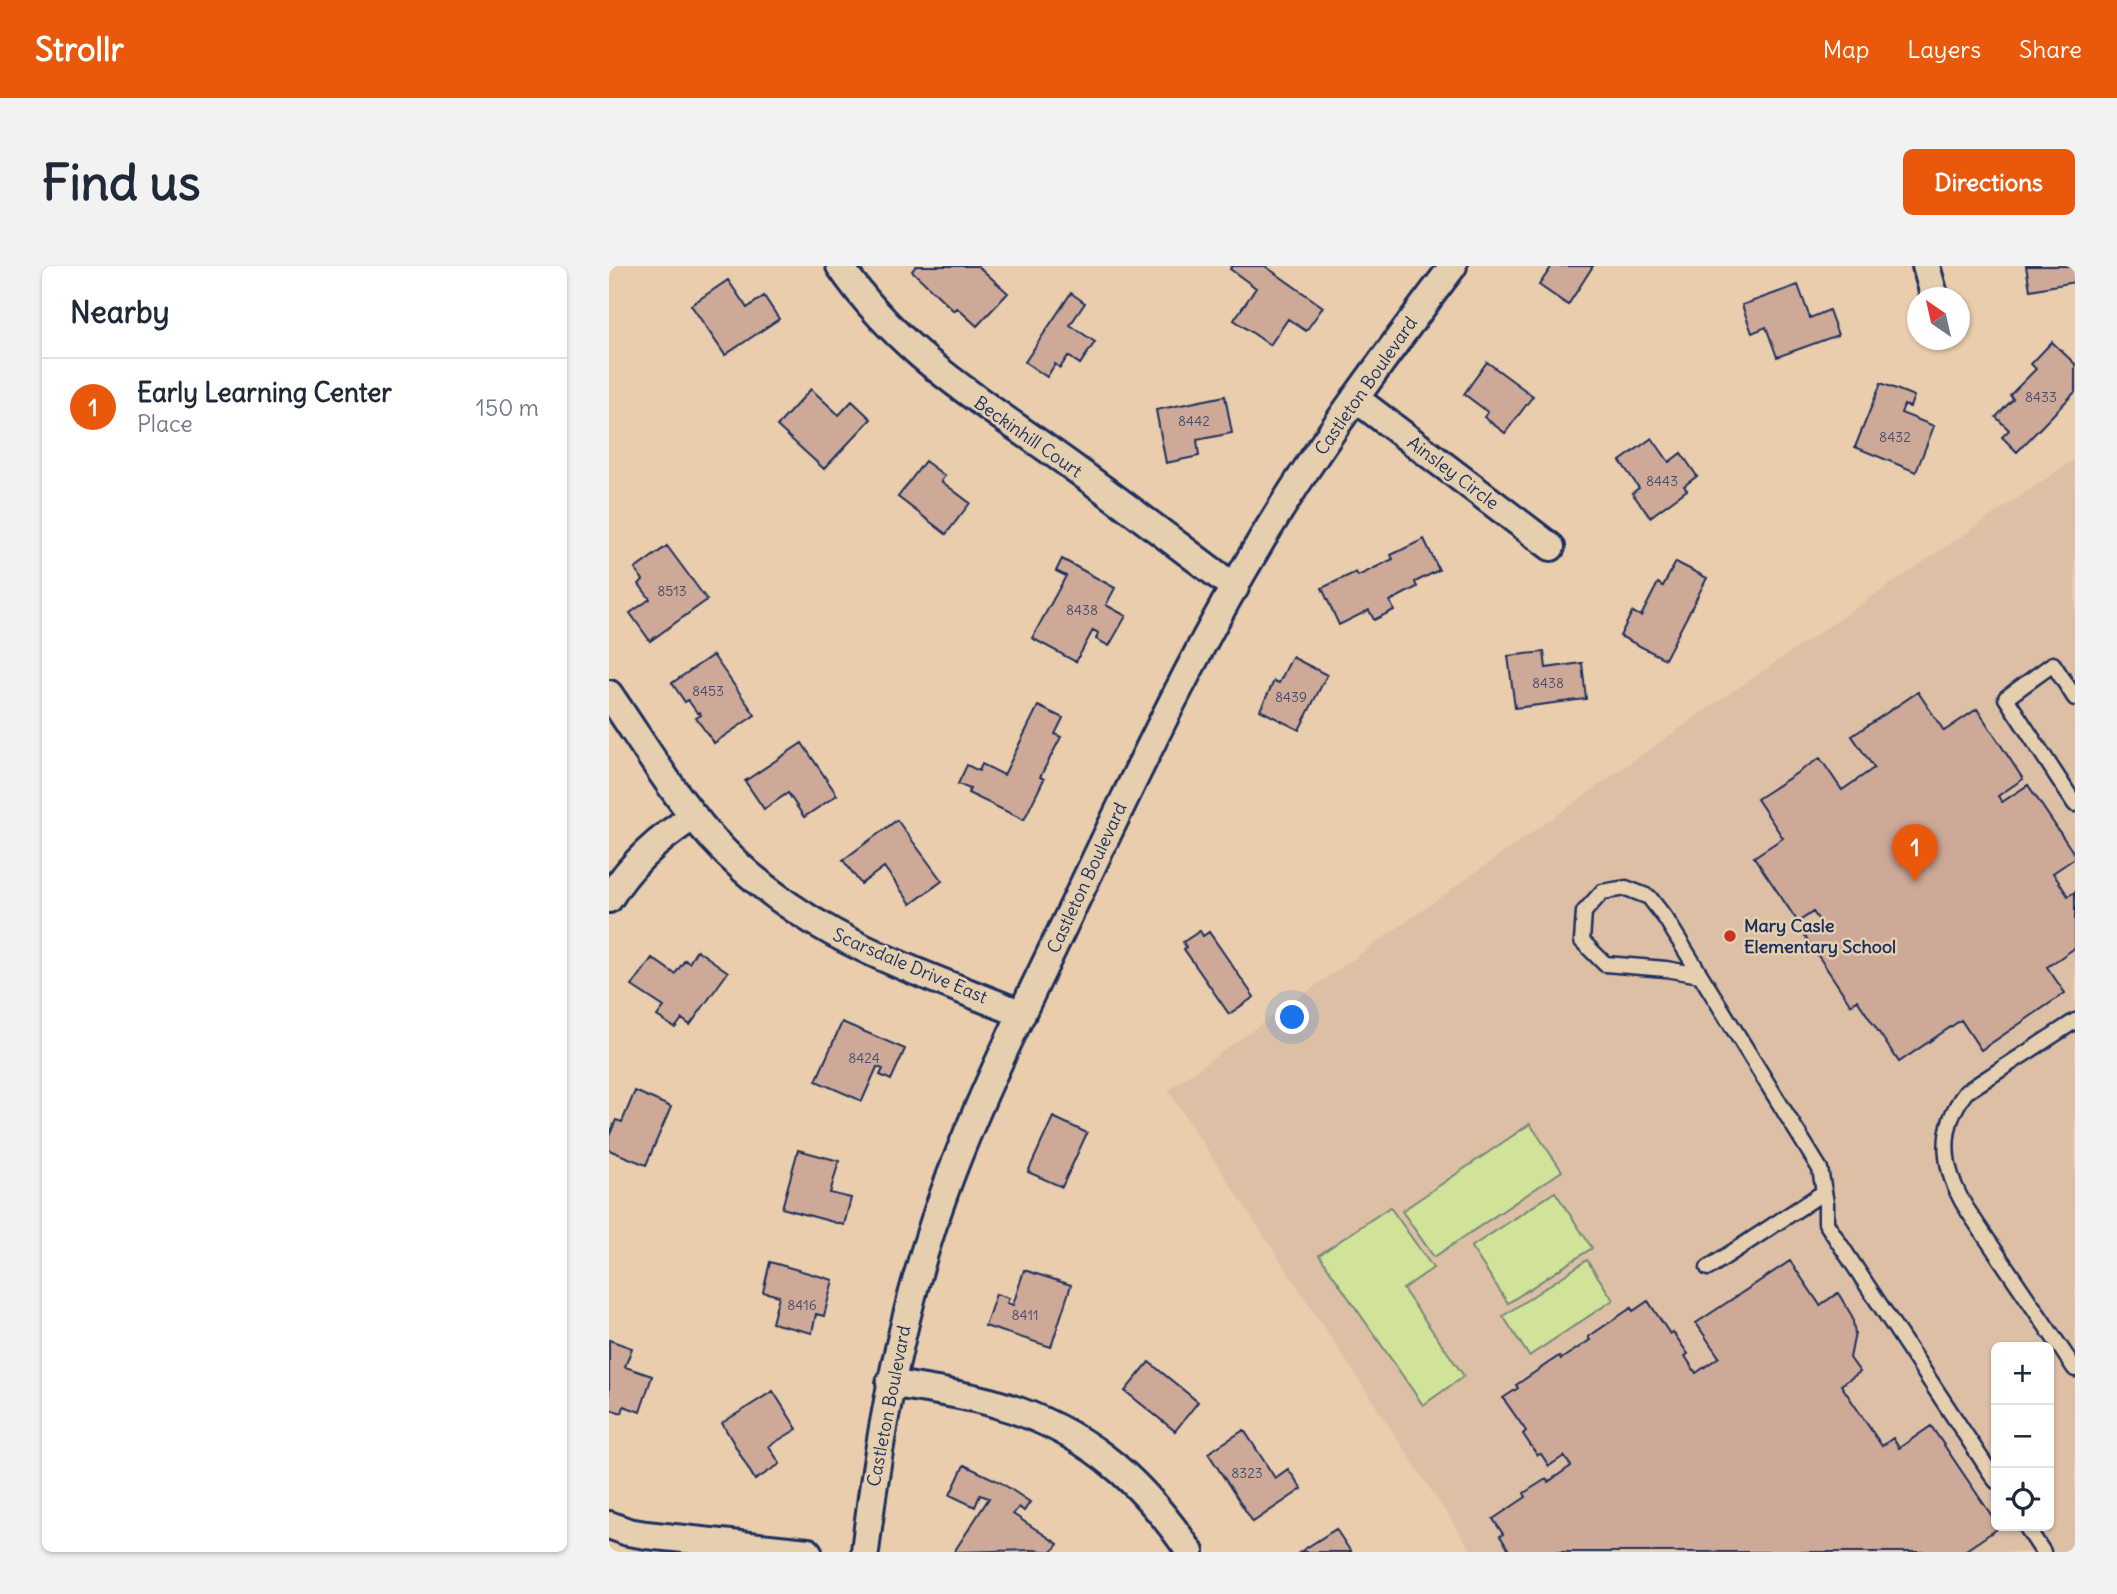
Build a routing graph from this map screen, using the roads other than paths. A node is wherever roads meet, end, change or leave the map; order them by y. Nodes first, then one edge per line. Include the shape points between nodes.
1 (840, 266) edge
2 (1453, 266) edge
3 (1355, 398) junction
4 (1551, 547) dead end
5 (1235, 588) junction
6 (609, 694) edge
7 (2075, 698) edge
8 (2075, 804) edge
9 (694, 816) junction
10 (609, 899) edge
11 (1700, 975) junction
12 (1022, 1014) junction
13 (2075, 1021) edge
14 (1824, 1192) junction
15 (1708, 1268) dead end
16 (2075, 1369) edge
17 (890, 1383) junction
18 (1991, 1473) edge
19 (609, 1525) edge
20 (2029, 1531) edge
21 (808, 1552) edge
22 (865, 1552) edge
23 (1190, 1552) edge
24 (2043, 1552) edge

1 - 5 street, Beckinhill Court via 891,329 941,374
2 - 3 street, Castleton Boulevard
3 - 4 street, Ainsley Circle
3 - 5 street, Castleton Boulevard
5 - 12 street, Castleton Boulevard via 1142,759
6 - 9 street, Scarsdale Drive East
7 - 8 lane via 2053,664 2006,698
9 - 10 street via 642,858
9 - 12 street, Scarsdale Drive East via 748,874 834,935
11 - 11 lane via 1649,897 1626,888 1602,892 1584,912 1582,941 1605,964
11 - 14 lane via 1820,1169
12 - 17 street, Castleton Boulevard via 934,1220
13 - 16 lane via 1966,1092 1953,1109 1946,1156 1958,1196
14 - 15 lane
14 - 18 lane via 1826,1223
17 - 22 street, Castleton Boulevard
17 - 23 street via 987,1401 1072,1435 1126,1474 1161,1510
19 - 21 street via 633,1534
20 - 24 lane

